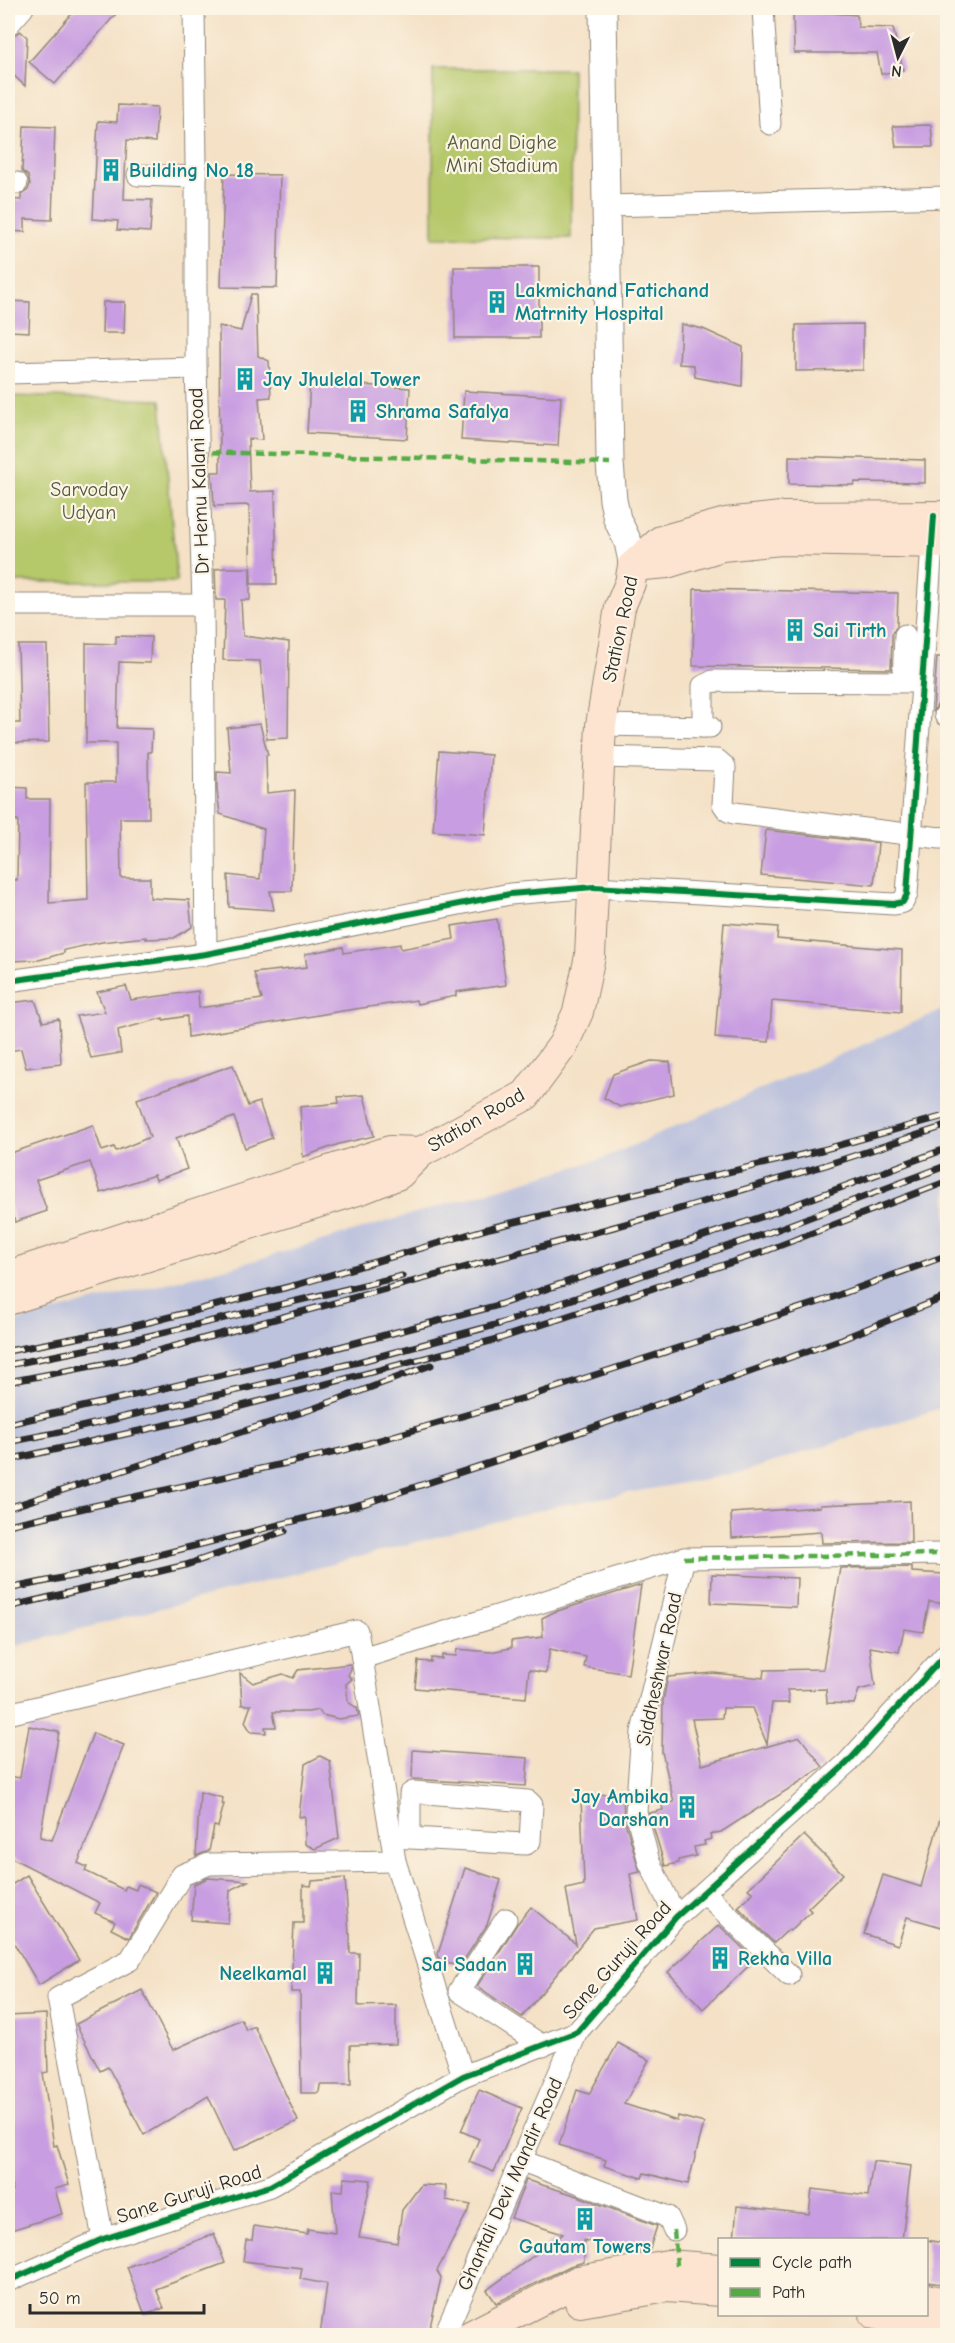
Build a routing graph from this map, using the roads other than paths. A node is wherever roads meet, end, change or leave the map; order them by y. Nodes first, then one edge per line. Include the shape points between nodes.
1 (23, 8) edge
2 (194, 8) edge
3 (603, 8) edge
4 (763, 8) edge
5 (8, 25) edge
6 (770, 124) dead end
7 (138, 175) dead end
8 (196, 177) junction
9 (948, 197) edge
10 (608, 206) junction
11 (196, 368) junction
12 (8, 373) edge
13 (940, 530) edge
14 (633, 566) junction
15 (203, 604) junction
16 (8, 605) edge
17 (905, 635) dead end
18 (912, 682) junction
19 (601, 725) junction
20 (599, 757) junction
21 (911, 835) junction
22 (948, 837) edge
23 (594, 887) junction
24 (206, 954) junction
25 (8, 981) edge
26 (129, 1250) junction
27 (8, 1276) edge
28 (8, 1300) edge
29 (948, 1557) edge
30 (684, 1558) junction
31 (948, 1652) edge
32 (362, 1658) junction
33 (8, 1714) edge
34 (400, 1837) junction
35 (395, 1861) junction
36 (704, 1892) junction
37 (676, 1917) junction
38 (506, 1919) dead end
39 (789, 1975) dead end
40 (577, 2032) junction
41 (543, 2046) junction
42 (463, 2076) junction
43 (520, 2160) junction
44 (674, 2230) dead end
45 (103, 2239) junction
46 (718, 2269) edge
47 (678, 2277) junction
48 (8, 2281) edge
49 (718, 2290) edge
50 (928, 2299) edge
51 (948, 2304) edge
52 (885, 2316) edge
53 (948, 2328) edge
54 (444, 2336) edge
55 (470, 2336) edge
56 (515, 2336) edge

1 - 5 street
2 - 8 street, Dr Hemu Kalani Road
3 - 10 street
4 - 6 street
7 - 8 street
8 - 11 street, Dr Hemu Kalani Road
9 - 10 street
10 - 14 street via 610,463 617,519 628,542
11 - 12 street
11 - 15 street, Dr Hemu Kalani Road
13 - 14 main road via 781,529 667,563
13 - 18 street
14 - 19 main road, Station Road via 620,607
15 - 16 street
15 - 24 street, Dr Hemu Kalani Road
17 - 18 street
18 - 19 street via 713,681 703,686 707,727
18 - 21 street
19 - 20 main road, Station Road
20 - 21 street via 717,760 725,768 723,804 728,811
20 - 23 main road, Station Road
21 - 22 street
21 - 23 street via 907,894 903,902 894,904
23 - 24 street via 510,894
23 - 26 main road, Station Road via 590,956 578,1012 563,1045 526,1095 421,1152 390,1151 257,1208
24 - 25 street
26 - 27 main road, Station Road
26 - 28 main road
29 - 30 street via 940,1554
30 - 32 street
30 - 37 street, Siddheshwar Road via 642,1732 636,1812 649,1862
31 - 36 street, Sane Guruji Road via 847,1763
32 - 33 street via 357,1631
32 - 34 street
34 - 34 street via 526,1844 530,1841 532,1805 528,1801 413,1792
34 - 35 street
35 - 42 street
35 - 45 street via 209,1864 182,1875 130,1959 58,1998
36 - 37 street, Sane Guruji Road
36 - 39 street
37 - 40 street, Sane Guruji Road
38 - 41 street via 459,1991
40 - 41 street, Sane Guruji Road
40 - 43 street, Ghantali Devi Mandir Road
41 - 42 street, Sane Guruji Road
42 - 45 street, Sane Guruji Road via 270,2186
43 - 44 street via 668,2217
43 - 54 street, Ghantali Devi Mandir Road
45 - 48 street, Sane Guruji Road
46 - 47 main road
47 - 49 main road
47 - 55 main road via 668,2265 578,2281
47 - 56 main road via 667,2287 577,2302
50 - 51 main road
52 - 53 main road

